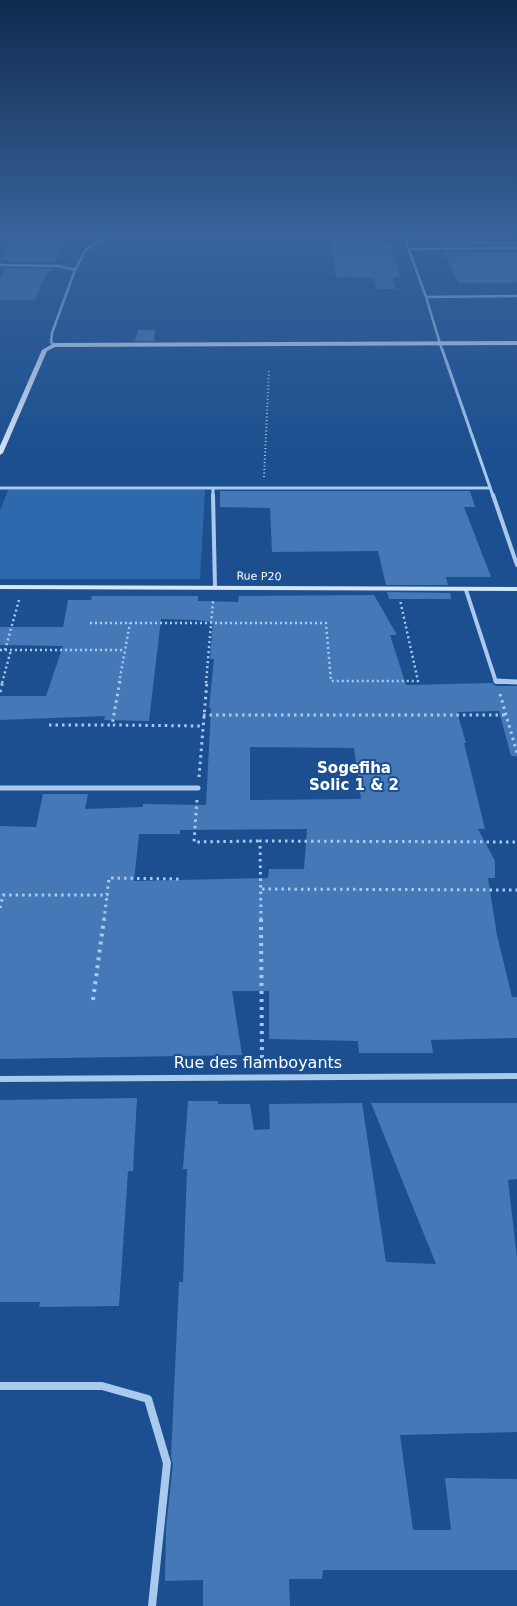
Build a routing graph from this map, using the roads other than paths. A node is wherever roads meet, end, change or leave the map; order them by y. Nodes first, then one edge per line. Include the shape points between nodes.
1 (61, 309) edge
2 (430, 309) edge
3 (440, 343) junction
4 (517, 343) edge
5 (54, 345) junction
6 (0, 453) edge
7 (0, 488) edge
8 (213, 488) junction
9 (490, 488) junction
10 (517, 565) edge
11 (215, 587) junction
12 (0, 588) edge
13 (517, 589) edge
14 (466, 590) junction
15 (517, 682) edge
16 (0, 788) edge
17 (198, 788) road end
18 (517, 1076) edge
19 (0, 1079) edge
20 (0, 1386) edge
21 (152, 1606) edge

1 - 5 street via 50,338
2 - 3 street
3 - 4 street
3 - 5 street
3 - 9 street
5 - 6 street via 45,350
7 - 8 street
8 - 9 street
8 - 11 street
9 - 10 street
11 - 12 street, Rue P20
11 - 14 street, Rue P20
13 - 14 street, Rue P20
14 - 15 street via 496,682
16 - 17 street
18 - 19 street, Rue des flamboyants
20 - 21 street via 102,1386 148,1399 167,1463

